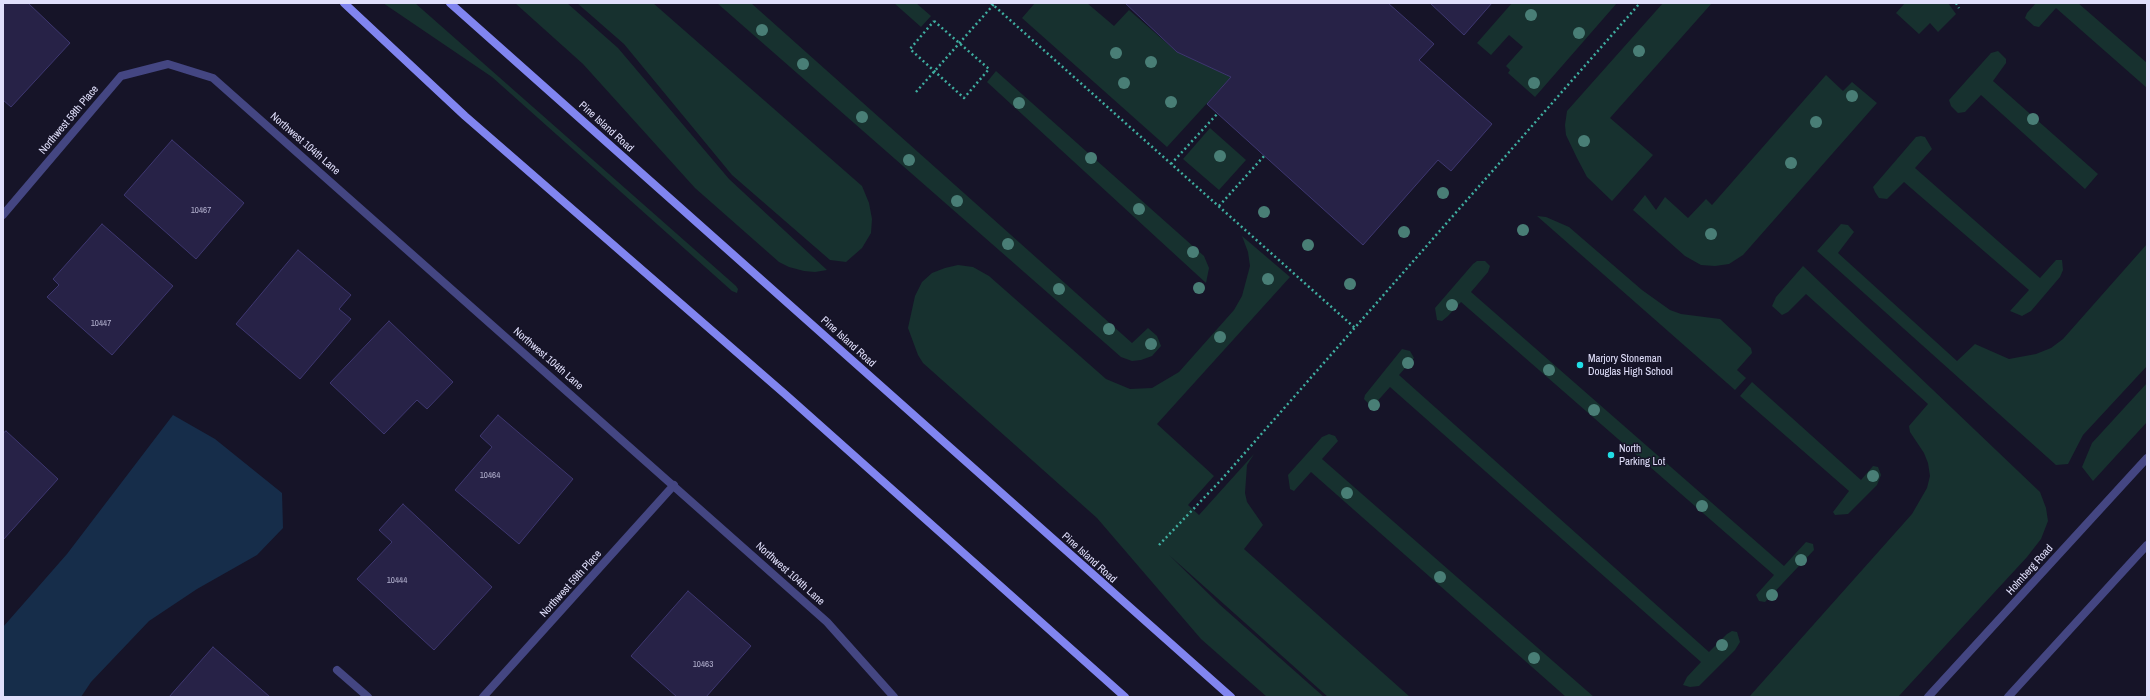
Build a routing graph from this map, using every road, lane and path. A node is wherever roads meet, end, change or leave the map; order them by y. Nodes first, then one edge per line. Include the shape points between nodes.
1 (344, 3) edge
2 (450, 3) edge
3 (1640, 3) edge
4 (1956, 3) edge
5 (993, 4) edge
6 (1959, 8) dead end
7 (959, 43) junction
8 (168, 64) joint
9 (934, 72) junction
10 (916, 92) dead end
11 (1218, 113) dead end
12 (1265, 155) dead end
13 (1171, 164) junction
14 (1219, 206) junction
15 (3, 215) edge
16 (1355, 328) junction
17 (2147, 458) edge
18 (674, 485) junction
19 (1159, 545) dead end
20 (2147, 545) edge
21 (337, 670) dead end
22 (368, 697) edge
23 (483, 697) edge
24 (894, 697) edge
25 (1124, 697) edge
26 (1231, 697) edge
27 (1928, 697) edge
28 (2008, 697) edge

1 - 25 main road via 465,116 786,395
2 - 26 main road, Pine Island Road
3 - 16 path
4 - 6 path
5 - 7 path
5 - 13 path
7 - 9 path
7 - 9 path via 934,21 910,49
7 - 9 path via 989,69 964,98
8 - 15 street, Northwest 58th Place via 121,76
8 - 18 street, Northwest 104th Lane via 213,78
9 - 10 path
11 - 13 path
12 - 14 path
13 - 14 path
14 - 16 path
16 - 19 path via 1221,480
17 - 27 street, Holmberg Road
18 - 23 street, Northwest 59th Place
18 - 24 street, Northwest 104th Lane via 827,622
20 - 28 street
21 - 22 street

